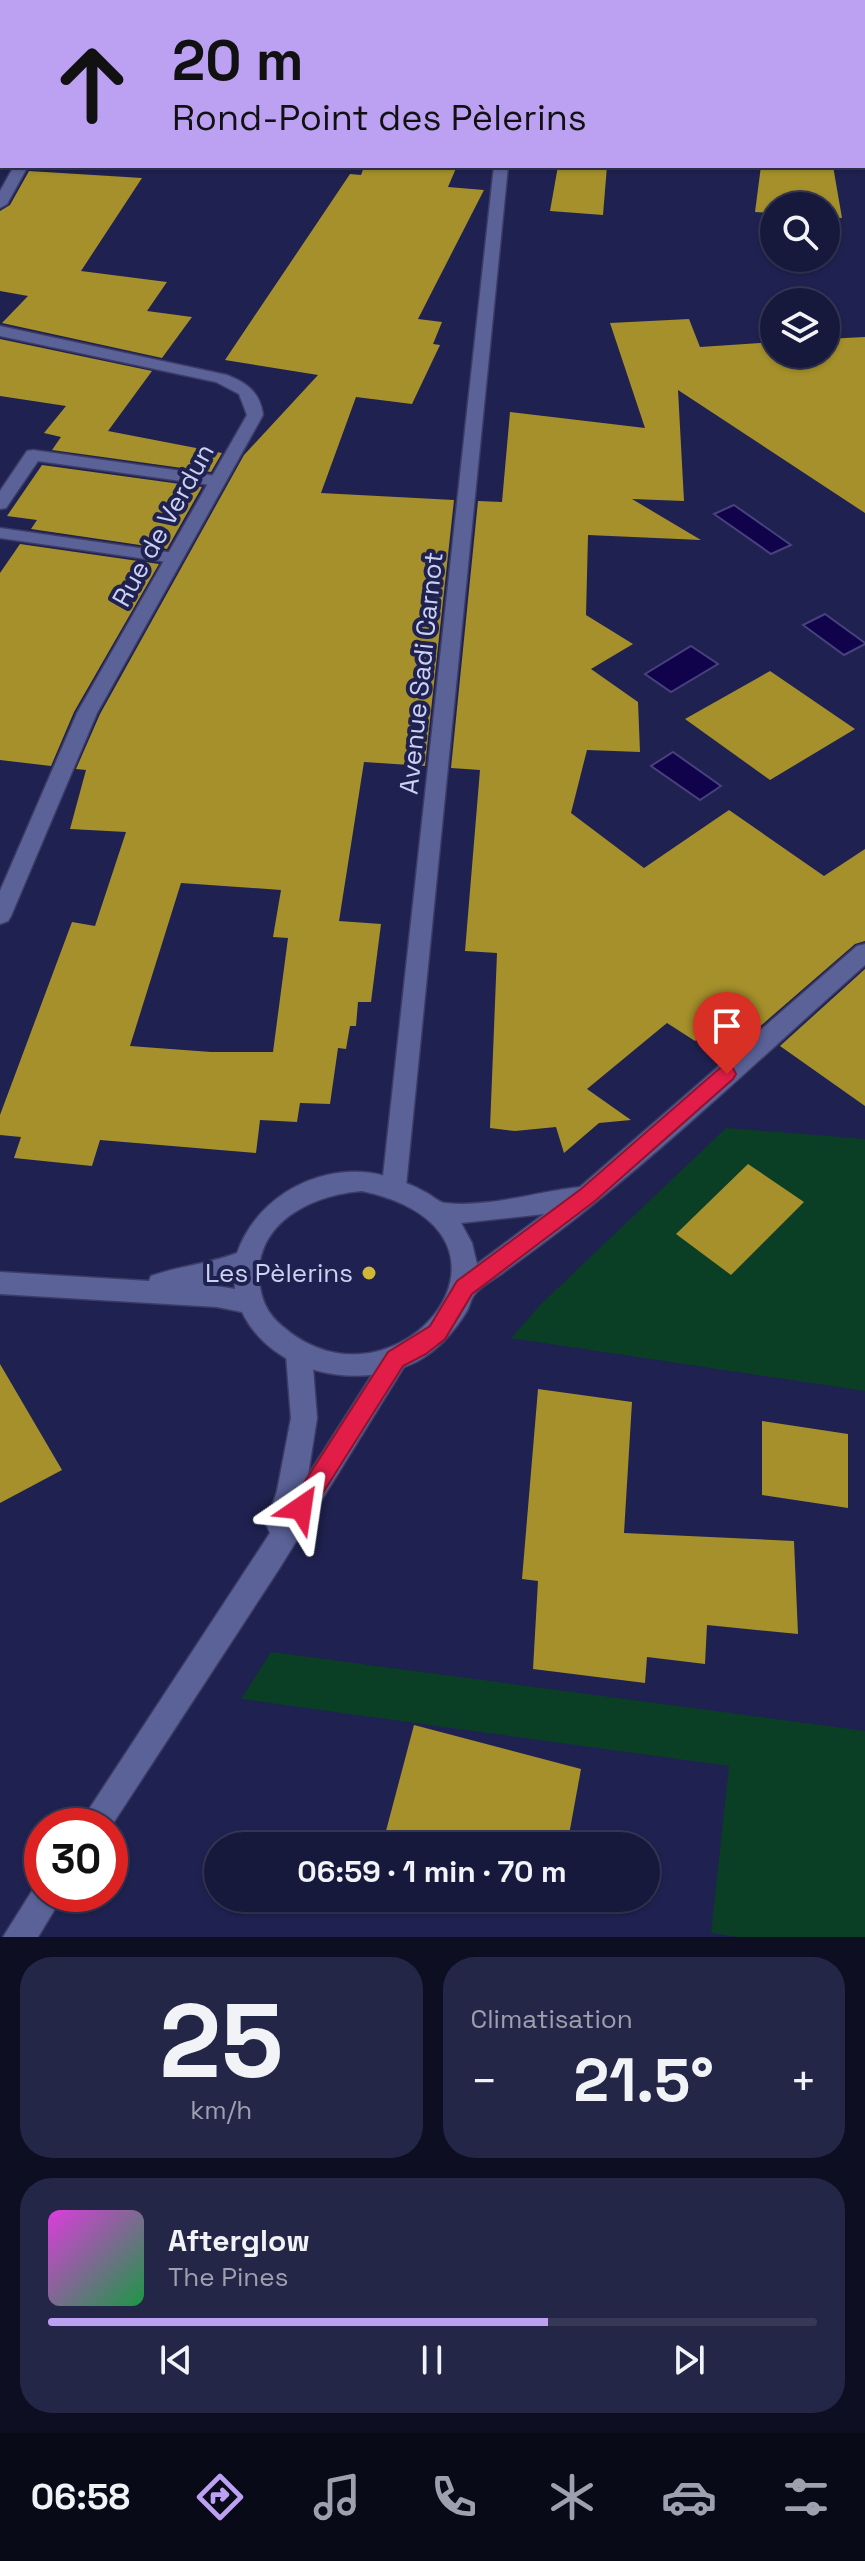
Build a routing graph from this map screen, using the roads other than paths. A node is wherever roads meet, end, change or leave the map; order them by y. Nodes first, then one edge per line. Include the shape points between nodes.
1 (20, 168) edge
2 (501, 168) edge
3 (0, 204) edge
4 (0, 331) edge
5 (217, 481) junction
6 (0, 504) edge
7 (0, 533) edge
8 (174, 558) junction
9 (0, 916) edge
10 (865, 952) edge
11 (394, 1186) junction
12 (588, 1195) junction
13 (440, 1214) junction
14 (247, 1260) junction
15 (0, 1283) edge
16 (465, 1287) junction
17 (120, 1290) junction
18 (251, 1303) junction
19 (299, 1355) junction
20 (396, 1359) junction
21 (269, 1560) junction
22 (105, 1808) edge
23 (36, 1912) edge
24 (19, 1937) edge

1 - 3 street
2 - 11 street, Avenue Sadi Carnot
4 - 5 street, Rue de Verdun via 244,387 254,399 255,415
5 - 6 street via 33,455
5 - 8 street, Rue de Verdun
7 - 8 street
8 - 9 street, Rue de Verdun via 87,713
10 - 12 street
11 - 13 street
11 - 14 street via 347,1182 302,1194 276,1211 257,1234
12 - 13 street via 524,1208
12 - 16 street
13 - 16 street via 463,1257
14 - 17 street via 207,1275
14 - 18 street
15 - 17 street
16 - 20 street via 438,1332
17 - 18 street
18 - 19 street via 259,1321
19 - 20 street via 330,1365 364,1367
19 - 21 street via 304,1418 291,1491
20 - 21 street
21 - 22 street
23 - 24 street

